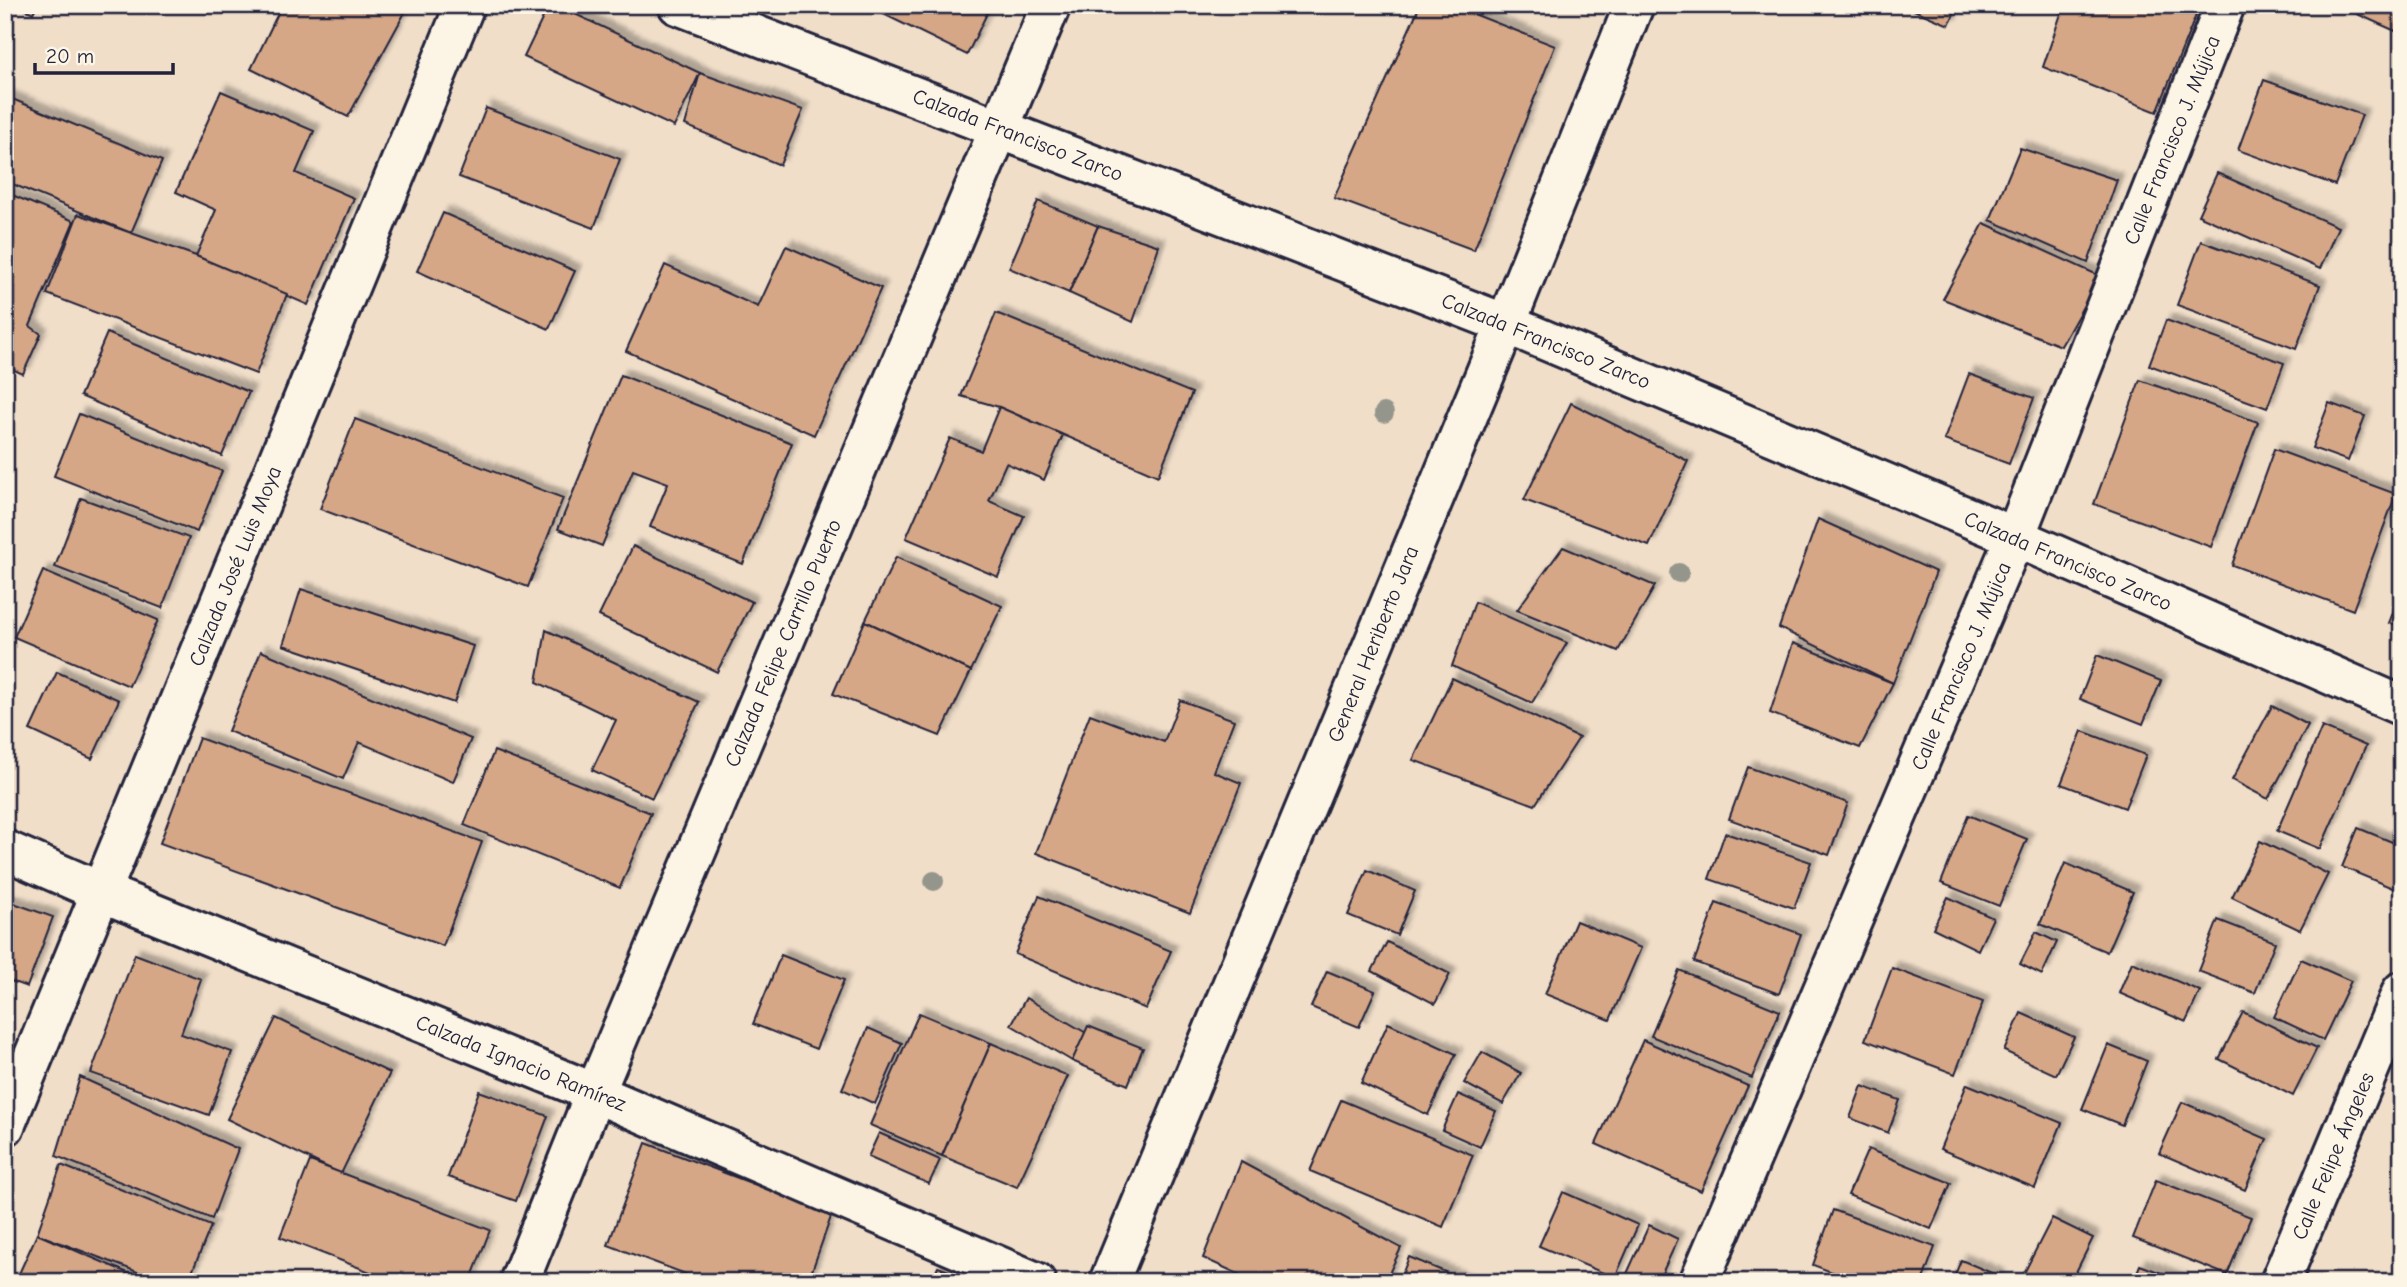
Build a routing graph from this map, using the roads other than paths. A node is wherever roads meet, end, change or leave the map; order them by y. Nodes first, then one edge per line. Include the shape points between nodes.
1 (465, 5) edge
2 (678, 5) edge
3 (1051, 5) edge
4 (1634, 5) edge
5 (2225, 5) edge
6 (999, 127) junction
7 (1506, 324) junction
8 (2015, 537) junction
9 (2402, 706) edge
10 (5, 850) edge
11 (102, 892) junction
12 (2402, 990) edge
13 (595, 1093) junction
14 (5, 1126) edge
15 (519, 1282) edge
16 (1036, 1282) edge
17 (1109, 1282) edge
18 (1699, 1282) edge
19 (2280, 1282) edge

1 - 11 street, Calzada José Luis Moya
2 - 6 street, Calzada Francisco Zarco
3 - 6 street, Calzada Felipe Carrillo Puerto
4 - 7 street, General Heriberto Jara
5 - 8 street, Calle Francisco J. Mújica
6 - 7 street, Calzada Francisco Zarco
6 - 13 street, Calzada Felipe Carrillo Puerto
7 - 8 street, Calzada Francisco Zarco
7 - 17 street, General Heriberto Jara
8 - 9 street, Calzada Francisco Zarco
8 - 18 street, Calle Francisco J. Mújica
10 - 11 street, Calzada Ignacio Ramírez
11 - 13 street, Calzada Ignacio Ramírez
11 - 14 street, Calzada José Luis Moya
12 - 19 street, Calle Felipe Ángeles
13 - 15 street, Calzada Felipe Carrillo Puerto
13 - 16 street, Calzada Ignacio Ramírez

